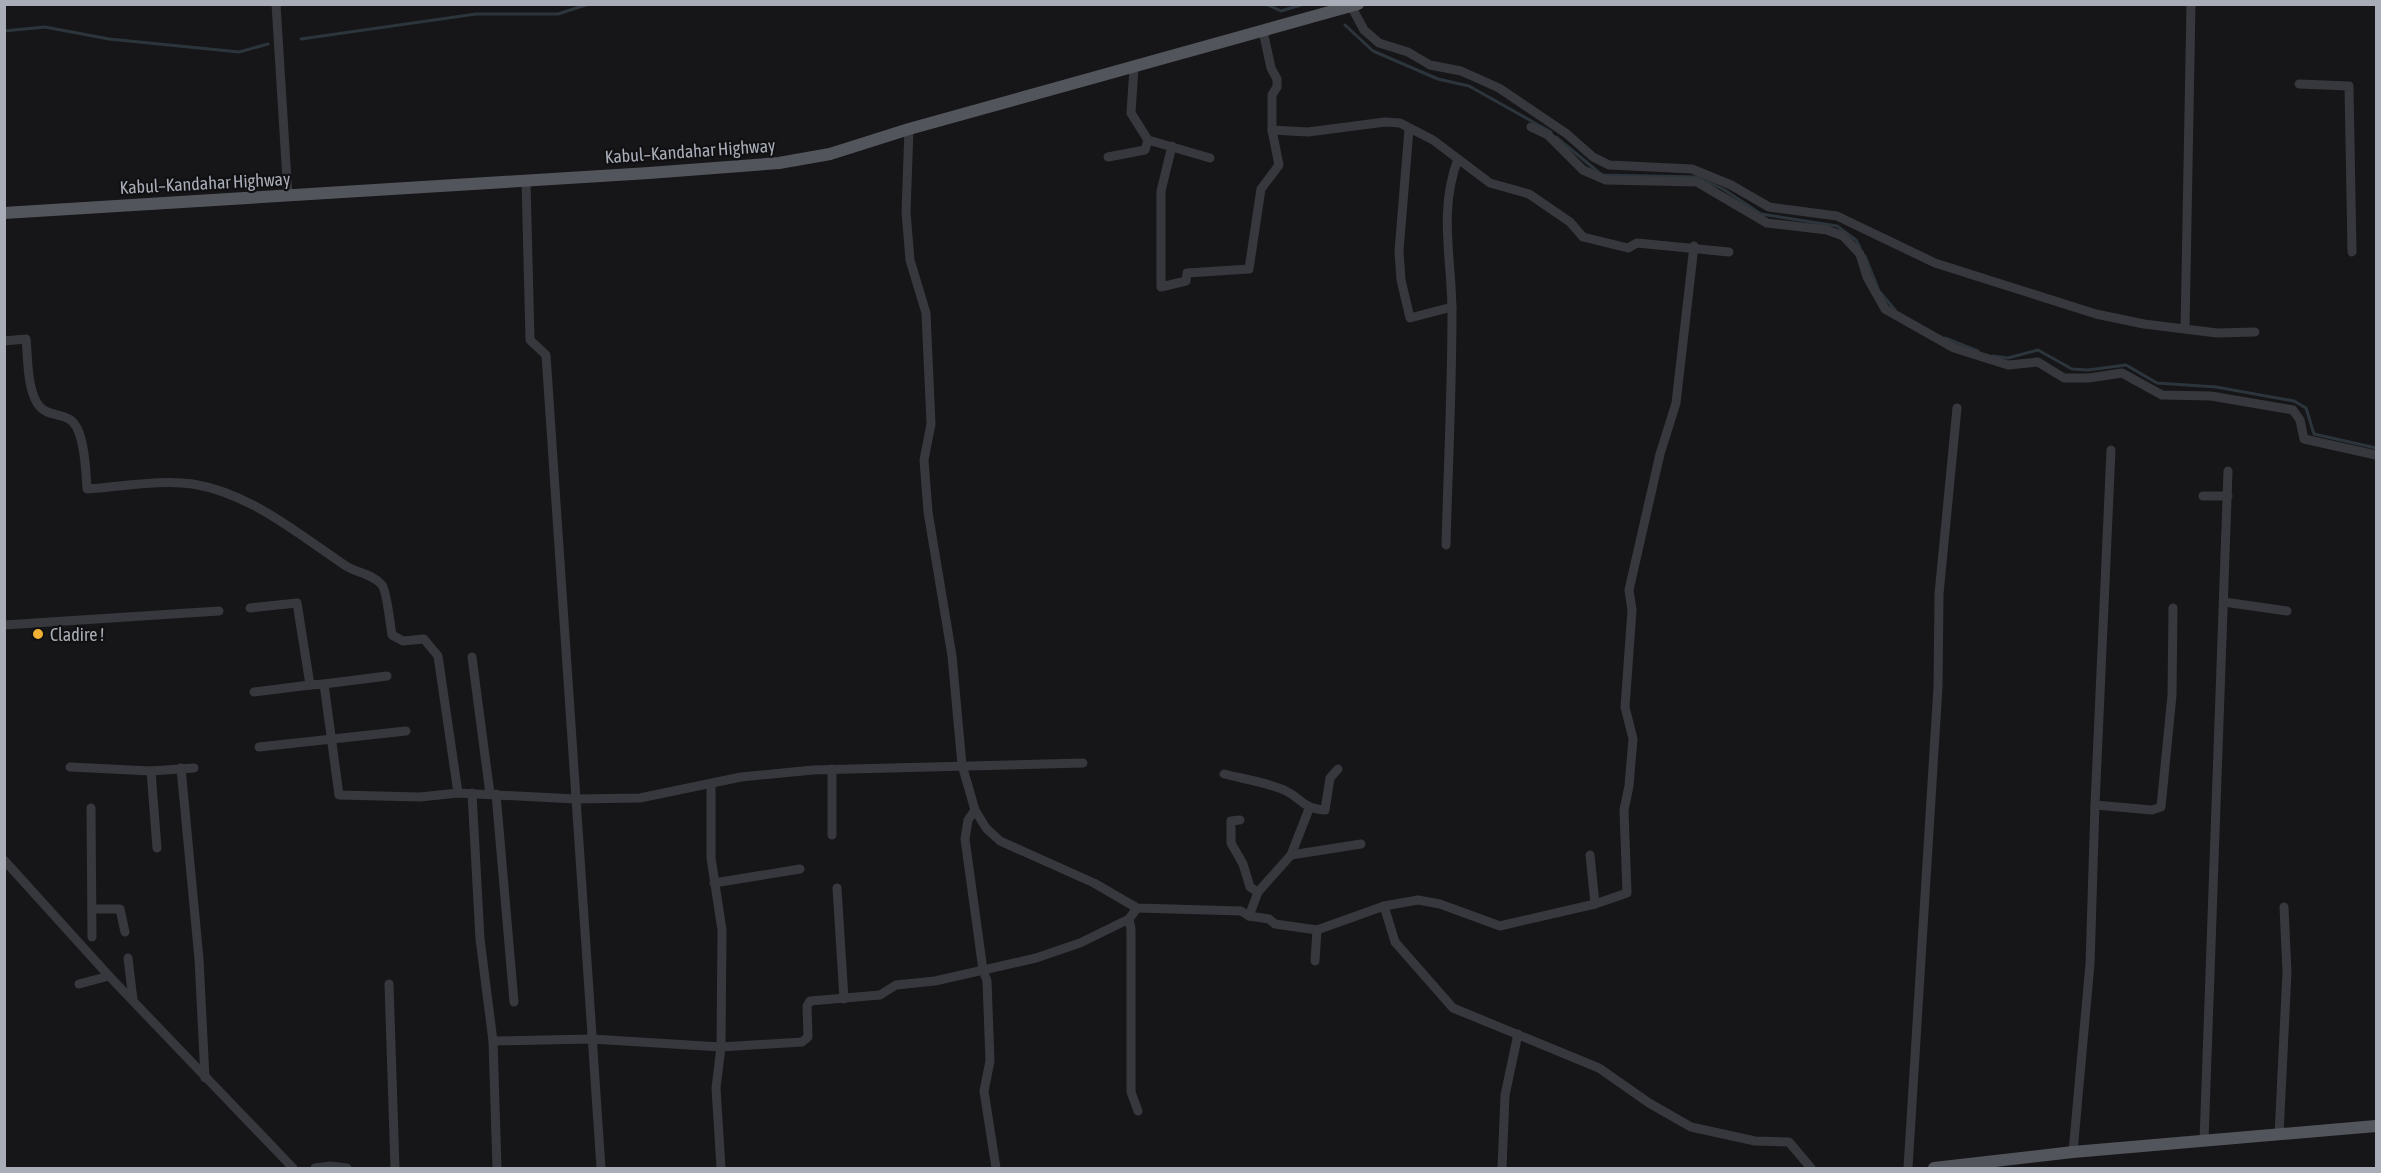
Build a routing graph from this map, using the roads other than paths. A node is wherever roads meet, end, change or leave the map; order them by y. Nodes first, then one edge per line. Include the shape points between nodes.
1 (276, 4) edge
2 (2191, 4) edge
3 (1353, 5) edge
4 (1263, 31) junction
5 (1134, 68) junction
6 (2299, 84) dead end
7 (1531, 127) dead end
8 (909, 129) junction
9 (1409, 129) junction
10 (1272, 130) junction
11 (1148, 140) junction
12 (1172, 146) junction
13 (1108, 157) dead end
14 (1210, 158) dead end
15 (1458, 159) junction
16 (1605, 163) junction
17 (1698, 177) junction
18 (1604, 179) junction
19 (526, 180) junction
20 (288, 196) junction
21 (4, 213) edge
22 (1694, 246) junction
23 (1729, 252) dead end
24 (2352, 252) dead end
25 (1452, 307) junction
26 (2185, 329) junction
27 (2255, 332) dead end
28 (4, 341) edge
29 (1957, 408) dead end
30 (2111, 450) dead end
31 (2376, 455) edge
32 (2228, 471) dead end
33 (2203, 496) dead end
34 (2228, 496) junction
35 (1446, 545) dead end
36 (2224, 602) junction
37 (250, 608) dead end
38 (2173, 608) dead end
39 (219, 611) dead end
40 (2287, 611) dead end
41 (4, 625) edge
42 (472, 657) dead end
43 (387, 676) dead end
44 (324, 684) junction
45 (310, 685) junction
46 (254, 692) dead end
47 (406, 731) dead end
48 (331, 740) junction
49 (259, 747) dead end
50 (1083, 763) dead end
51 (962, 765) junction
52 (70, 767) dead end
53 (181, 768) junction
54 (194, 768) dead end
55 (832, 769) junction
56 (1338, 769) dead end
57 (151, 771) junction
58 (1224, 774) dead end
59 (711, 785) junction
60 (458, 793) junction
61 (472, 793) junction
62 (493, 794) junction
63 (576, 799) junction
64 (2095, 804) junction
65 (91, 808) dead end
66 (1309, 809) junction
67 (975, 810) junction
68 (1240, 820) dead end
69 (832, 834) dead end
70 (1361, 844) dead end
71 (157, 849) dead end
72 (1291, 855) junction
73 (1590, 855) dead end
74 (4, 860) edge
75 (800, 869) dead end
76 (714, 883) junction
77 (837, 888) dead end
78 (1258, 892) junction
79 (1595, 904) junction
80 (1384, 906) junction
81 (2284, 907) dead end
82 (1137, 908) junction
83 (92, 909) junction
84 (1249, 916) junction
85 (1129, 919) junction
86 (1317, 930) junction
87 (125, 932) dead end
88 (92, 937) dead end
89 (128, 958) dead end
90 (1315, 961) dead end
91 (983, 970) junction
92 (109, 976) junction
93 (79, 984) dead end
94 (389, 984) dead end
95 (844, 999) junction
96 (133, 1000) junction
97 (514, 1002) dead end
98 (1518, 1034) junction
99 (592, 1039) junction
100 (493, 1041) junction
101 (721, 1047) junction
102 (205, 1078) junction
103 (1138, 1111) dead end
104 (2376, 1126) edge
105 (2279, 1135) junction
106 (2204, 1141) junction
107 (2073, 1152) junction
108 (293, 1168) edge
109 (315, 1168) edge
110 (347, 1168) edge
111 (395, 1168) edge
112 (497, 1168) edge
113 (601, 1168) edge
114 (721, 1168) edge
115 (996, 1168) edge
116 (1502, 1168) edge
117 (1811, 1168) edge
118 (1908, 1168) edge
119 (1934, 1168) edge

1 - 20 street
2 - 26 street
3 - 4 main road, Kabul–Kandahar Highway
3 - 16 street via 1364,30 1379,43 1499,88
4 - 5 main road, Kabul–Kandahar Highway
4 - 10 street via 1277,79 1272,95
5 - 8 main road, Kabul–Kandahar Highway
5 - 11 street via 1131,113
6 - 24 street via 2349,86
7 - 18 street via 1548,135 1583,170
8 - 19 main road, Kabul–Kandahar Highway via 830,154 779,163
8 - 51 street via 906,212 910,260 926,313 930,413 924,460 928,512 952,656
9 - 10 street via 1400,123 1385,122 1308,132
9 - 15 street
9 - 25 street via 1399,251 1403,290 1410,318
10 - 12 street via 1279,165 1261,189 1249,269 1187,273 1186,281 1161,287 1161,191
11 - 12 street
11 - 13 street via 1145,150
12 - 14 street
15 - 22 street via 1490,183 1529,194 1570,222 1583,237 1628,248 1637,243
15 - 25 street via 1449,184 1446,223
16 - 17 street
16 - 18 street
17 - 18 street
17 - 26 street via 1731,185 1769,207 1837,216 1935,263 2097,314
17 - 31 street via 1767,223 1827,230 1843,236 1860,254 1867,277 1885,309 1954,348 2008,365 2038,362 2064,378 2122,373 2162,395 2211,396 2293,410 2304,439
19 - 20 main road, Kabul–Kandahar Highway
19 - 63 street via 530,340 546,355
20 - 21 main road, Kabul–Kandahar Highway
22 - 23 street
22 - 79 street via 1676,403 1629,590 1632,610 1625,707 1632,739 1624,810 1628,889 1627,893
25 - 35 street
26 - 27 street
28 - 60 street via 26,339 38,404 47,413 69,418 76,426 87,489 175,483 215,490 254,503 383,587 392,635 403,641 424,639 438,656
29 - 118 street via 1939,594 1938,687
30 - 64 street
32 - 34 street
33 - 34 street
34 - 36 street
36 - 40 street
36 - 106 street
37 - 45 street via 297,603
38 - 64 street via 2172,695 2161,807 2152,810
39 - 41 street
42 - 62 street
43 - 44 street
44 - 45 street
44 - 48 street
45 - 46 street
47 - 48 street
48 - 49 street
48 - 60 street via 339,795 420,797
50 - 51 street
51 - 55 street
51 - 67 street
52 - 57 street
53 - 54 street
53 - 57 street
53 - 102 street
55 - 59 street via 763,774
55 - 69 street
56 - 66 street via 1330,778 1325,810
57 - 71 street
58 - 66 street via 1287,791
59 - 63 street via 640,798
59 - 76 street
60 - 61 street
61 - 62 street
61 - 100 street via 480,939
62 - 63 street
62 - 97 street
63 - 99 street
64 - 107 street via 2090,964
65 - 83 street
66 - 72 street
67 - 82 street via 1000,841 1094,883
67 - 91 street via 968,820 965,839
68 - 78 street via 1231,821 1231,843 1250,887
70 - 72 street
72 - 78 street
73 - 79 street
74 - 92 street
75 - 76 street
76 - 101 street via 723,930
77 - 95 street
78 - 84 street
79 - 80 street via 1500,926 1418,900
80 - 86 street
80 - 98 street via 1395,942 1453,1008
81 - 105 street via 2287,972
82 - 84 street via 1241,911
82 - 85 street
83 - 87 street via 120,909
83 - 88 street
84 - 86 street
85 - 91 street via 1080,943
85 - 103 street via 1131,1092
86 - 90 street
89 - 96 street
91 - 95 street via 897,985 880,995
91 - 115 street via 987,981 990,1061 984,1091
92 - 93 street
92 - 96 street
94 - 111 street
95 - 101 street via 808,1003 806,1041
96 - 102 street
98 - 116 street via 1504,1095
98 - 117 street via 1599,1068 1691,1127 1755,1141 1789,1142
99 - 100 street
99 - 101 street
99 - 113 street
100 - 112 street
101 - 114 street via 716,1088
102 - 108 street
104 - 105 main road
105 - 106 main road
106 - 107 main road
107 - 119 main road
109 - 110 street

